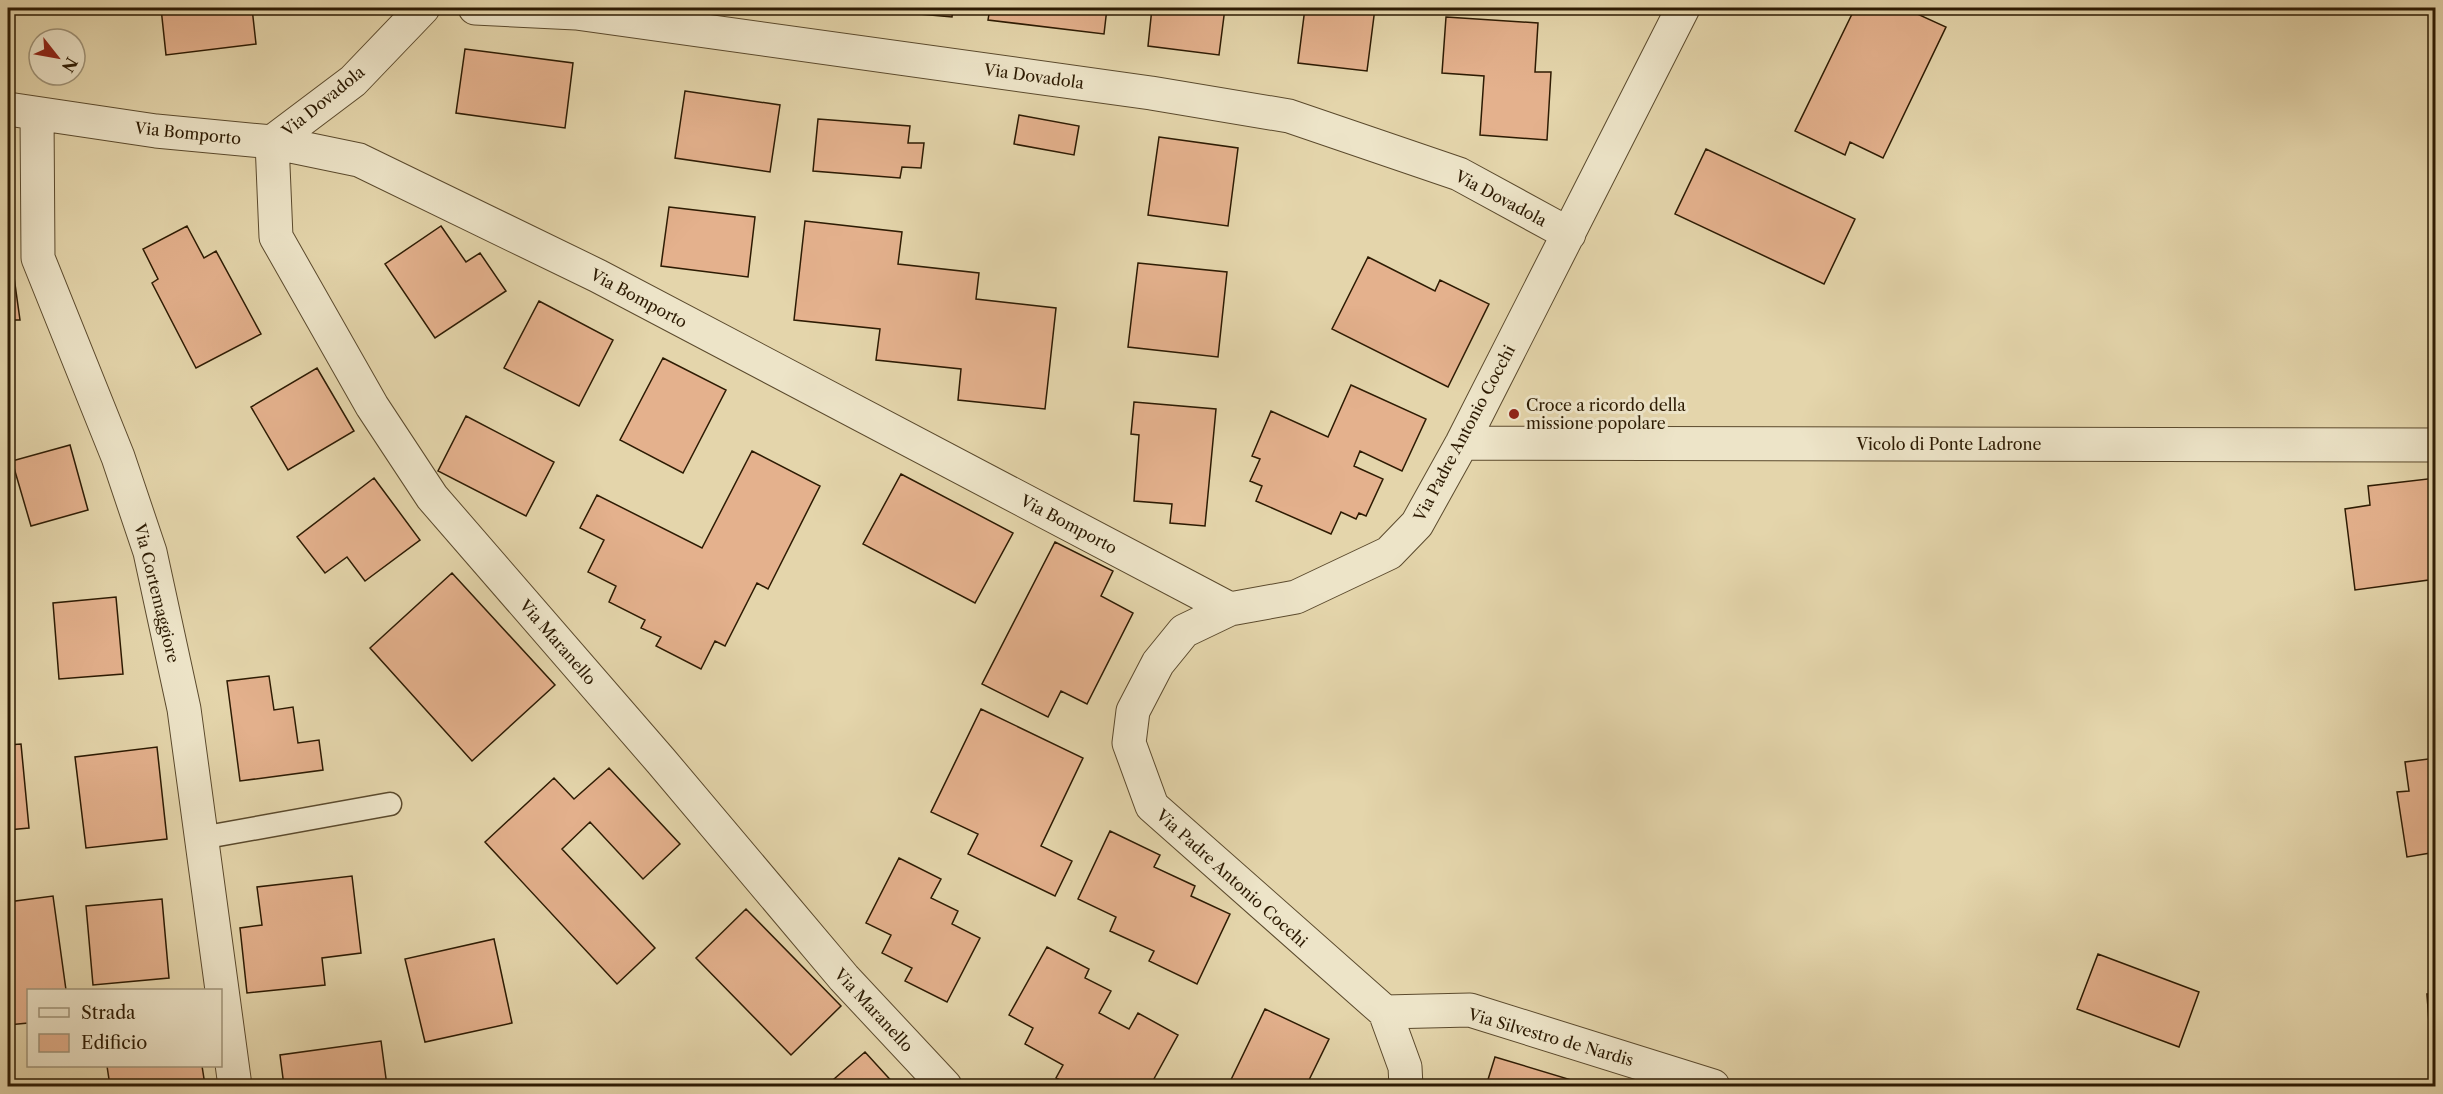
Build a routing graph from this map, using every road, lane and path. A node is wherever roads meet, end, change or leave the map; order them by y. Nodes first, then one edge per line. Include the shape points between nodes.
1 (423, 8) edge
2 (475, 8) edge
3 (1683, 8) edge
4 (22, 112) edge
5 (272, 142) junction
6 (1569, 234) junction
7 (1462, 443) junction
8 (2436, 445) edge
9 (1230, 609) junction
10 (390, 804) dead end
11 (201, 838) junction
12 (222, 989) edge
13 (222, 991) edge
14 (1385, 1012) junction
15 (235, 1086) edge
16 (945, 1086) edge
17 (1406, 1086) edge
18 (1713, 1086) edge

1 - 5 street, Via Dovadola via 353,81
2 - 6 street, Via Dovadola via 576,13 1151,93 1289,116 1459,174
3 - 6 street, Via Padre Antonio Cocchi
4 - 5 street, Via Bomporto
4 - 11 street, Via Cortemaggiore via 38,258 118,457 150,552 184,709
5 - 9 street, Via Bomporto via 359,160 577,266
5 - 16 street, Via Maranello via 276,237 372,406 432,497 844,978
6 - 7 street, Via Padre Antonio Cocchi
7 - 8 street, Vicolo di Ponte Ladrone
7 - 9 street, Via Padre Antonio Cocchi via 1417,524 1389,553 1296,597
9 - 14 street, Via Padre Antonio Cocchi via 1184,631 1158,663 1133,711 1129,743 1152,806
10 - 11 lane
11 - 12 street, Via Cortemaggiore
13 - 15 street, Via Cortemaggiore
14 - 17 street, Via Padre Antonio Cocchi via 1405,1067
14 - 18 street, Via Silvestro de Nardis via 1470,1010

